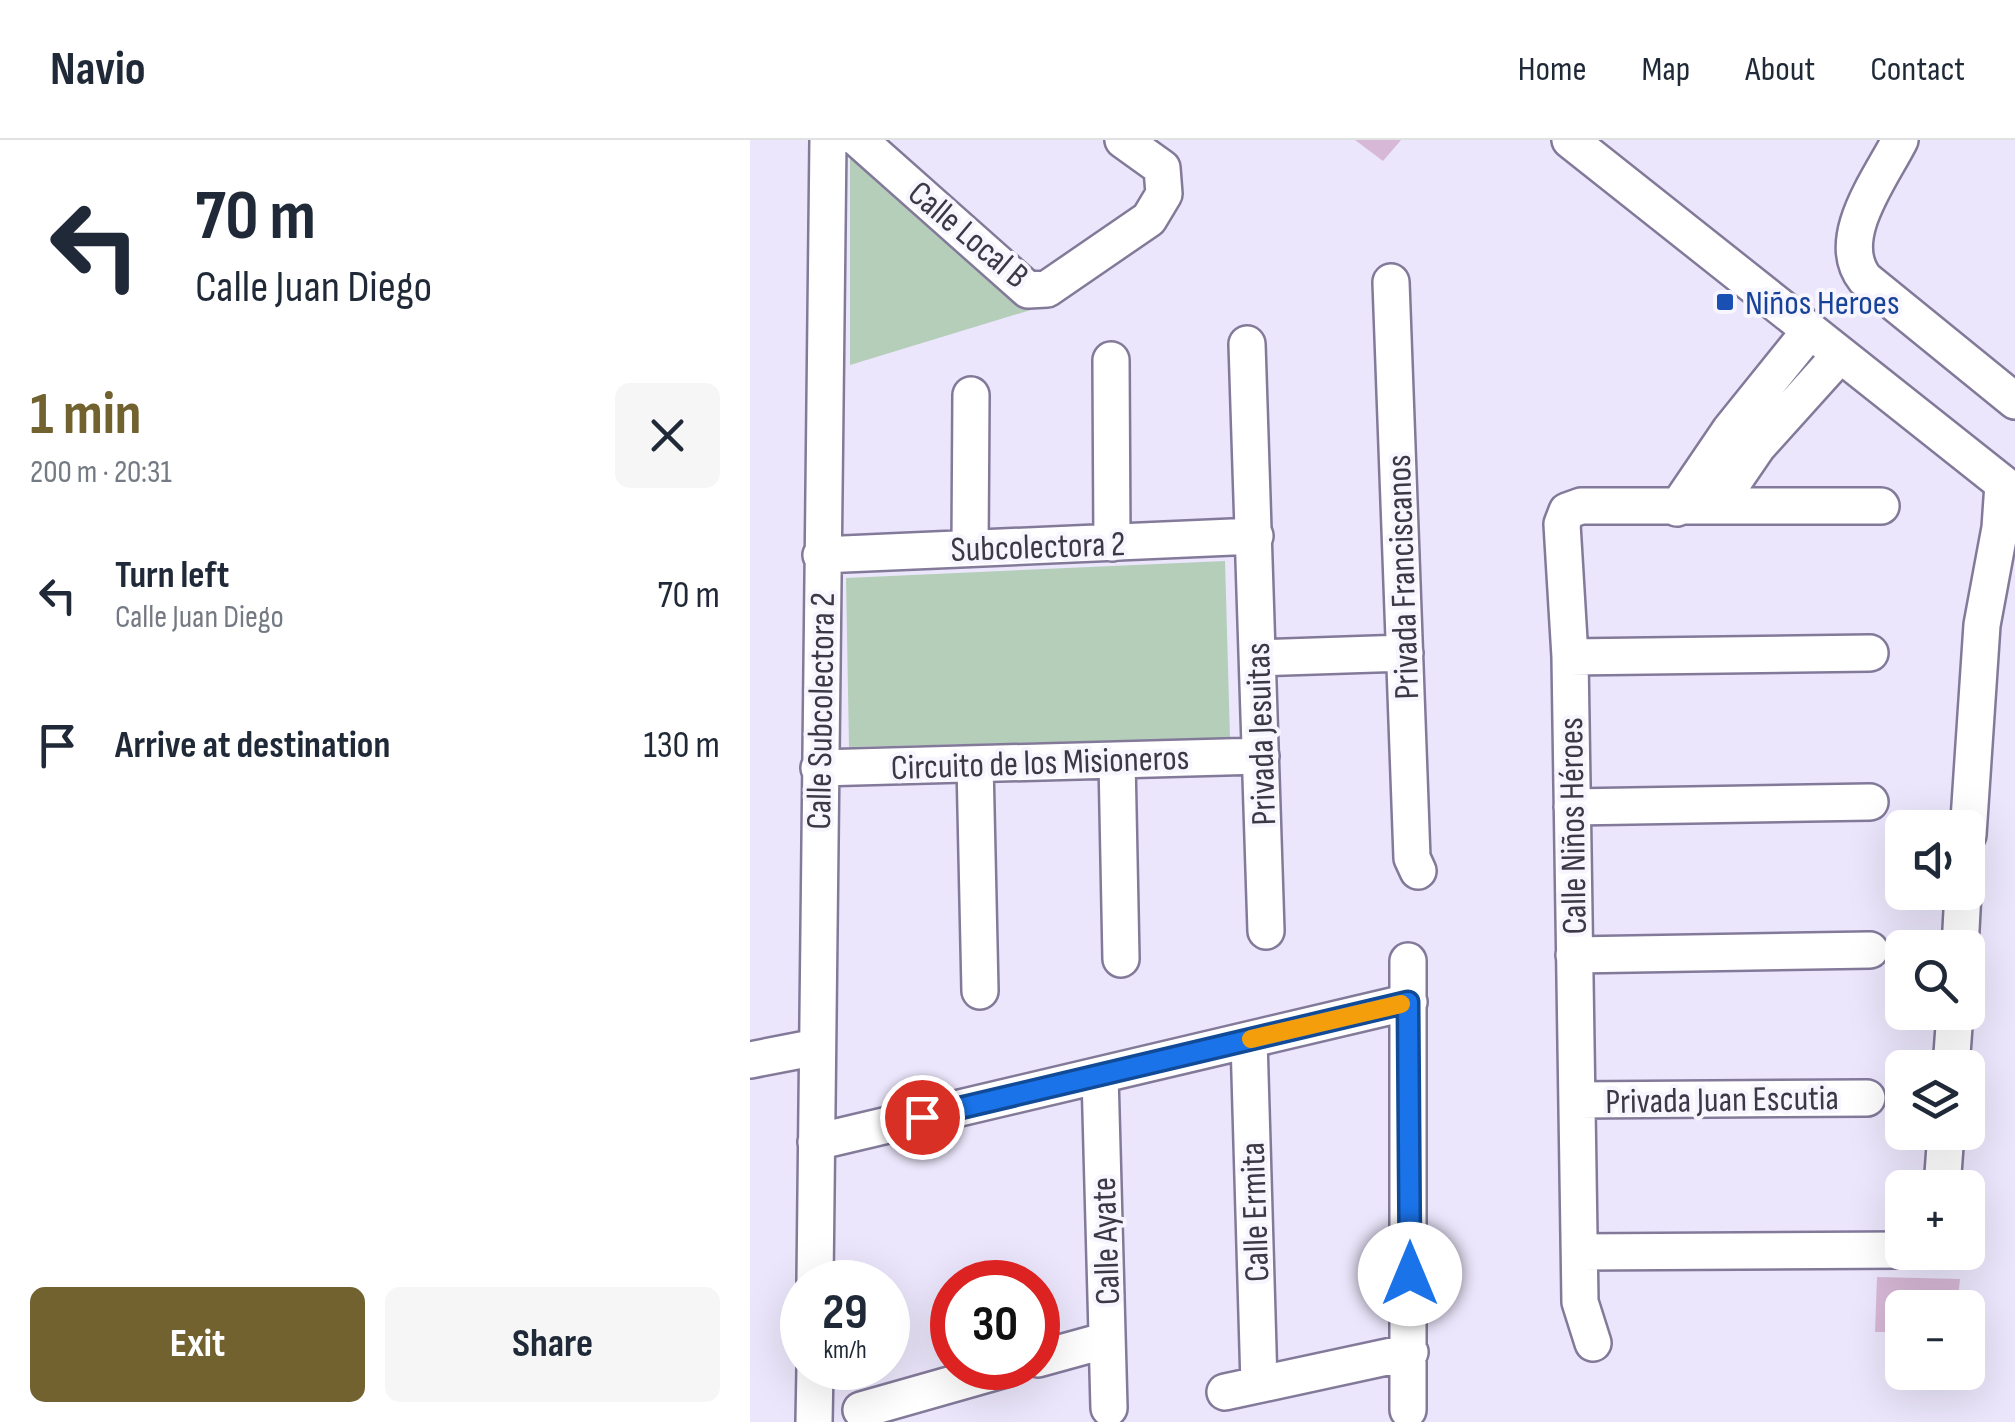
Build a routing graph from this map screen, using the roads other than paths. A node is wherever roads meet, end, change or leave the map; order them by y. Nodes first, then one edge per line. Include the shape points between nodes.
1 (828, 140) edge
2 (860, 140) edge
3 (1124, 140) edge
4 (1900, 140) edge
5 (1578, 143) edge
6 (1391, 282) dead end
7 (1809, 332) junction
8 (1246, 344) dead end
9 (1840, 356) junction
10 (1111, 360) dead end
11 (971, 395) dead end
12 (2015, 401) edge
13 (2009, 488) edge
14 (1717, 506) junction
15 (1880, 506) dead end
16 (1677, 508) junction
17 (1255, 536) junction
18 (1112, 542) junction
19 (970, 548) junction
20 (821, 555) junction
21 (1405, 653) junction
22 (1870, 653) dead end
23 (1570, 657) junction
24 (1258, 658) junction
25 (1261, 756) junction
26 (1117, 760) junction
27 (975, 764) junction
28 (819, 768) junction
29 (1870, 802) dead end
30 (1572, 807) junction
31 (1970, 810) edge
32 (1418, 870) dead end
33 (1266, 931) dead end
34 (1870, 950) dead end
35 (1574, 955) junction
36 (1122, 959) dead end
37 (1408, 961) dead end
38 (980, 991) dead end
39 (1408, 1002) junction
40 (1249, 1040) junction
41 (817, 1047) junction
42 (750, 1060) edge
43 (1100, 1075) junction
44 (1868, 1098) dead end
45 (1577, 1100) junction
46 (816, 1142) junction
47 (1885, 1250) edge
48 (1580, 1252) junction
49 (815, 1260) edge
50 (1107, 1340) junction
51 (1593, 1343) dead end
52 (1410, 1352) junction
53 (1060, 1354) edge
54 (815, 1390) edge
55 (931, 1390) edge
56 (1109, 1408) dead end
57 (860, 1410) dead end
58 (1408, 1410) dead end
59 (814, 1422) edge

1 - 20 street, Calle Subcolectora 2
2 - 3 street, Calle Local B via 1028,290 1047,289 1149,219 1164,194 1162,168
4 - 12 street via 1855,229 1856,267
5 - 7 street
6 - 21 street, Privada Franciscanos
7 - 9 street
7 - 16 street
8 - 17 street, Privada Jesuitas
9 - 13 street
9 - 14 street via 1758,446
10 - 18 street
11 - 19 street
13 - 31 street via 1982,625
14 - 15 street, Calle Niños Héroes
14 - 16 street, Calle Niños Héroes
16 - 23 street, Calle Niños Héroes via 1567,511 1562,524
17 - 18 street, Subcolectora 2
17 - 24 street, Privada Jesuitas
18 - 19 street, Subcolectora 2
19 - 20 street, Subcolectora 2
20 - 28 street, Calle Subcolectora 2
21 - 24 street
21 - 32 street, Privada Franciscanos via 1412,858
22 - 23 street
23 - 30 street, Calle Niños Héroes
24 - 25 street, Privada Jesuitas
25 - 26 street, Circuito de los Misioneros
25 - 33 street, Privada Jesuitas
26 - 27 street, Circuito de los Misioneros
26 - 36 street
27 - 28 street, Circuito de los Misioneros
27 - 38 street
28 - 41 street, Calle Subcolectora 2
29 - 30 street
30 - 35 street, Calle Niños Héroes
34 - 35 street
35 - 45 street, Calle Niños Héroes
37 - 39 street
39 - 40 street
39 - 52 street
40 - 43 street
40 - 52 street, Calle Ermita via 1242,1388
41 - 42 street
41 - 46 street, Calle Subcolectora 2
43 - 46 street
43 - 50 street, Calle Ayate
44 - 45 street, Privada Juan Escutia
45 - 48 street, Calle Niños Héroes
46 - 49 street, Calle Subcolectora 2
47 - 48 street
48 - 51 street, Calle Niños Héroes via 1580,1302
50 - 53 street
50 - 56 street, Calle Ayate
52 - 58 street
54 - 59 street
55 - 57 street

